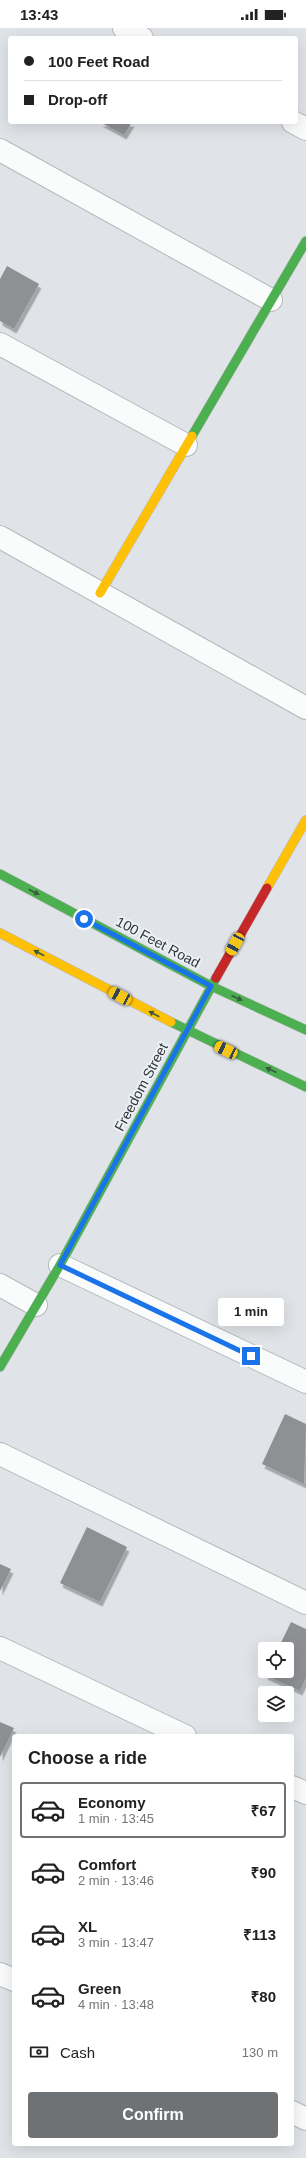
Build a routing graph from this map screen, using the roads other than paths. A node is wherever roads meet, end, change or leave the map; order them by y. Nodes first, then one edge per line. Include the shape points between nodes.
1 (124, 28) edge
2 (138, 36) edge
3 (297, 124) edge
4 (306, 129) edge
5 (0, 150) edge
6 (306, 240) edge
7 (271, 300) junction
8 (0, 344) edge
9 (186, 445) junction
10 (0, 537) edge
11 (100, 593) junction
12 (306, 708) edge
13 (306, 820) edge
14 (0, 874) edge
15 (0, 933) edge
16 (211, 986) junction
17 (306, 1030) edge
18 (187, 1031) junction
19 (306, 1087) edge
20 (60, 1265) junction
21 (0, 1285) edge
22 (36, 1305) junction
23 (0, 1367) edge
24 (306, 1382) edge
25 (0, 1454) edge
26 (306, 1603) edge
27 (0, 1648) edge
28 (182, 1734) edge
29 (294, 1788) edge
30 (306, 1793) edge
31 (0, 1974) edge
32 (12, 1979) edge
33 (294, 2113) edge
34 (306, 2119) edge

1 - 2 street
3 - 4 street
5 - 7 street
6 - 7 street
7 - 9 street
8 - 9 street
9 - 11 street
10 - 11 street
11 - 12 street
13 - 16 street, Freedom Street
14 -> 16 street, 100 Feet Road
18 -> 15 street
16 -> 17 street, 100 Feet Road
16 - 18 street, Freedom Street
19 -> 18 street
18 - 20 street, Freedom Street
20 - 22 street, Freedom Street
20 - 24 street
21 - 22 street
22 - 23 street, Freedom Street
25 - 26 street
27 - 28 street
29 - 30 street
31 - 32 street
33 - 34 street

